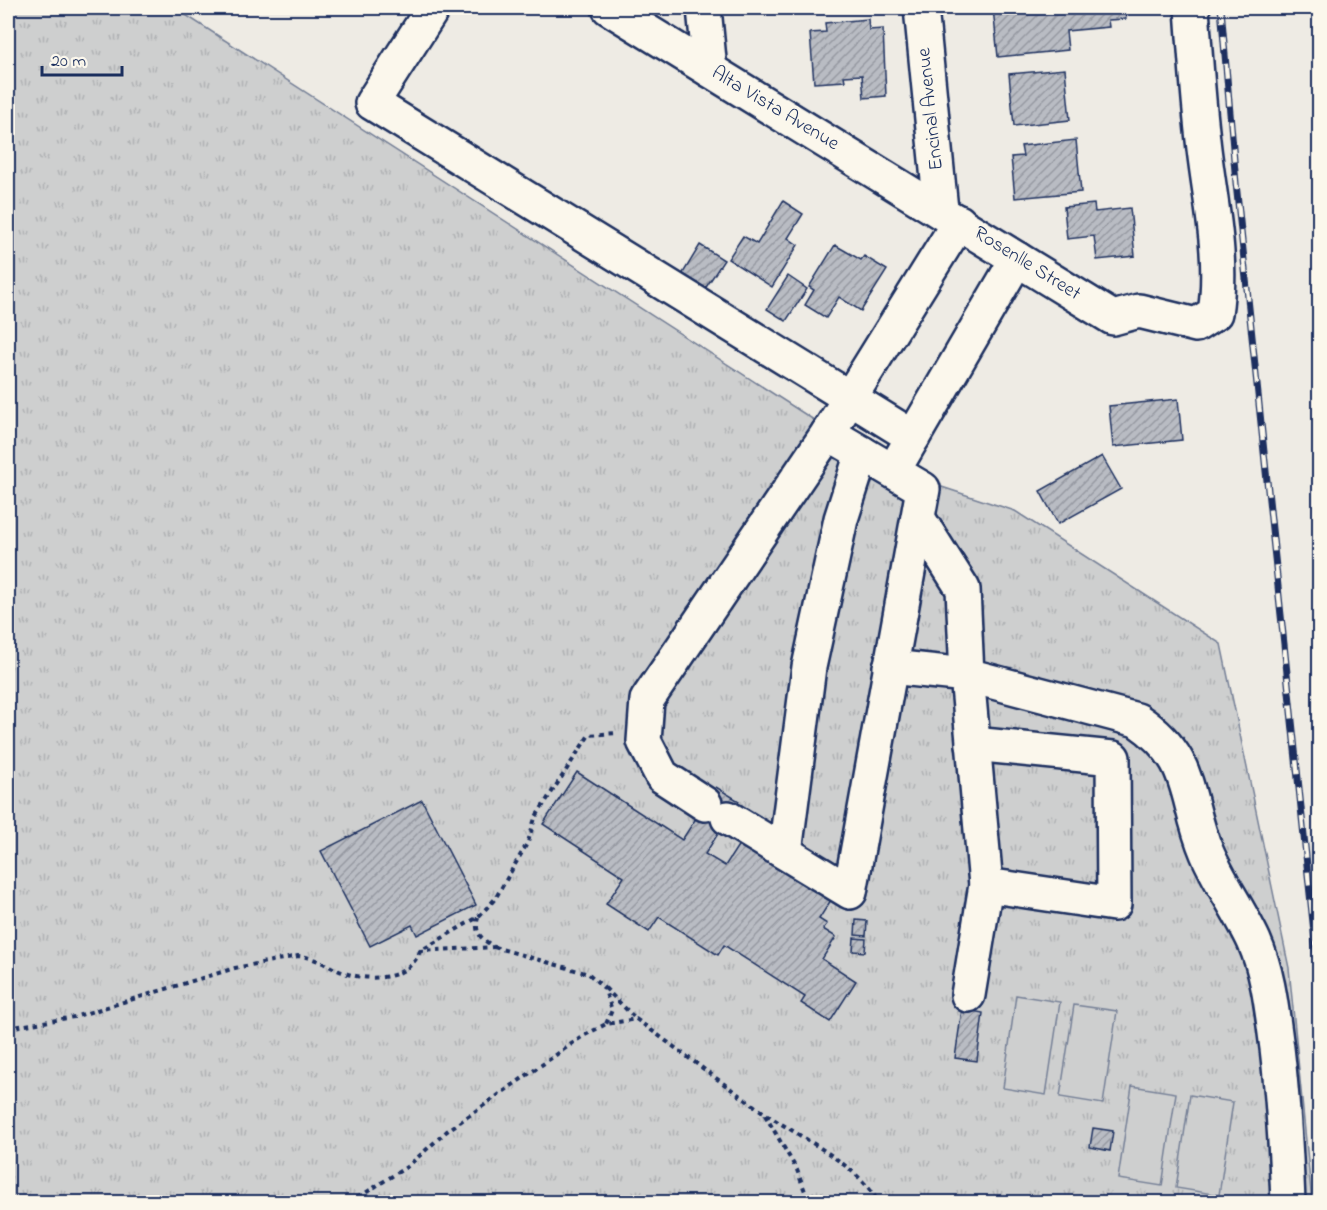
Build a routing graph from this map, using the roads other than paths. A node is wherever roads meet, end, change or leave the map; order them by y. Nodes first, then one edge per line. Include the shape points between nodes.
1 (433, 8) edge
2 (609, 8) edge
3 (704, 8) edge
4 (921, 8) edge
5 (1192, 8) edge
6 (710, 70) junction
7 (950, 216) junction
8 (1017, 259) junction
9 (849, 398) junction
10 (828, 433) junction
11 (913, 437) junction
12 (862, 453) junction
13 (893, 471) junction
14 (918, 518) junction
15 (890, 667) junction
16 (967, 675) junction
17 (973, 744) junction
18 (785, 852) junction
19 (986, 885) junction
20 (968, 995) dead end
21 (1288, 1203) edge

1 - 9 street via 372,103
2 - 6 street, Alta Vista Avenue
3 - 6 street
4 - 7 street, Encinal Avenue
5 - 8 street, Rosenlle Street via 1215,232 1215,313 1197,325 1139,311 1113,318
6 - 7 street, Alta Vista Avenue
7 - 8 street, Rosenlle Street
7 - 9 street
8 - 11 street
9 - 10 street
9 - 11 street
10 - 12 street
10 - 18 street via 647,700 644,741 662,776
11 - 13 street
12 - 13 street
12 - 18 street via 841,519 809,667
13 - 14 street via 923,489
14 - 15 street
14 - 16 street via 963,589
15 - 16 street
15 - 18 street via 850,892
16 - 17 street
16 - 21 street via 1137,720 1155,732 1172,752 1188,783 1208,854 1254,943 1270,995 1284,1121
17 - 19 street
17 - 19 street via 1113,758 1114,904
19 - 20 street

